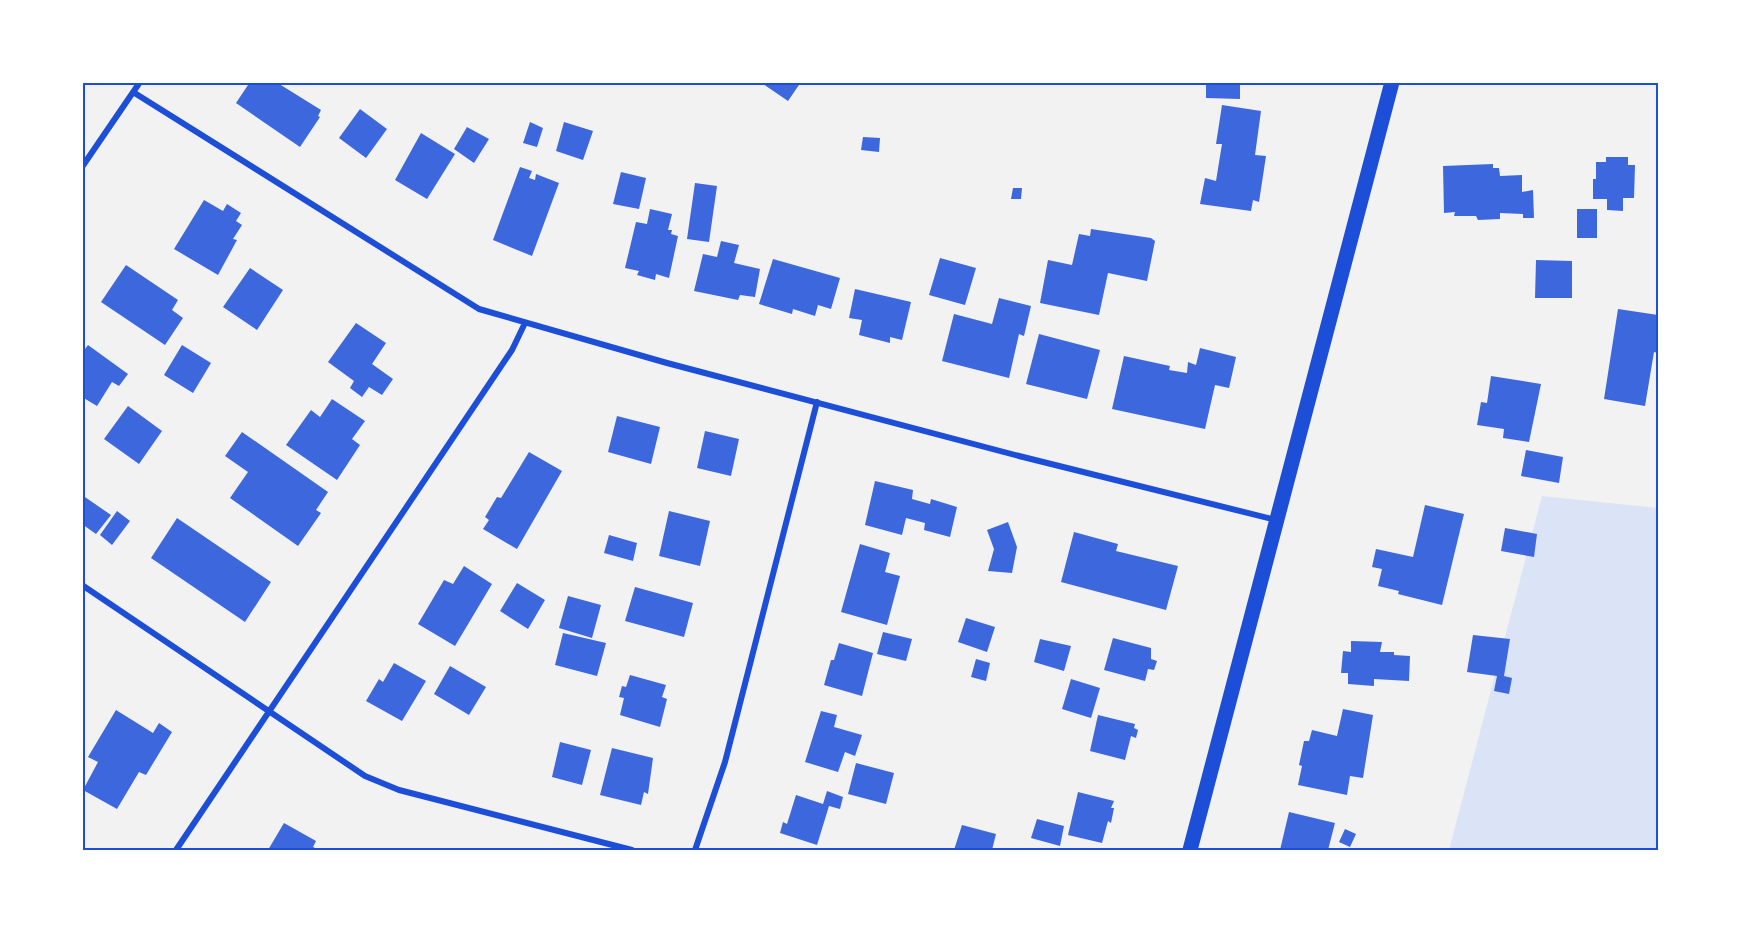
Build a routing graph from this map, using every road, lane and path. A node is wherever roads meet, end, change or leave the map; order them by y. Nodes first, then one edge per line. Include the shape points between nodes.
1 (140, 82) edge
2 (1392, 82) edge
3 (133, 92) junction
4 (82, 167) edge
5 (525, 323) junction
6 (817, 402) junction
7 (1277, 520) junction
8 (82, 585) edge
9 (270, 711) junction
10 (176, 850) edge
11 (632, 850) edge
12 (695, 850) edge
13 (1190, 850) edge

1 - 3 street
2 - 7 main road
3 - 4 street
3 - 5 street via 479,309
5 - 6 street
5 - 9 street via 512,350
6 - 7 street
6 - 12 street via 725,762
7 - 13 main road
8 - 9 street
9 - 10 street
9 - 11 street via 366,776 399,790

